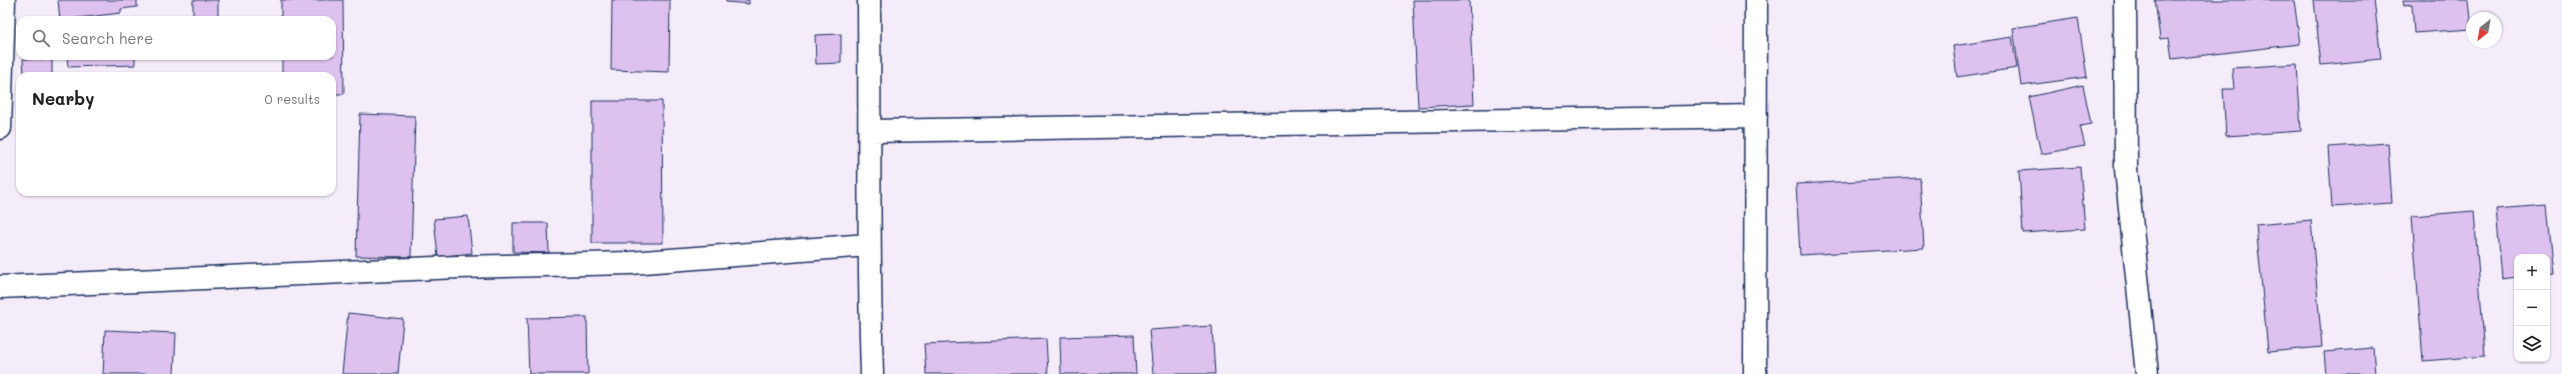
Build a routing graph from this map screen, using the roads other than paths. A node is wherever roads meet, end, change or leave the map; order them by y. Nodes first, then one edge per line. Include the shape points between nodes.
1 (4, 0) edge
2 (868, 0) edge
3 (1756, 0) edge
4 (2125, 0) edge
5 (1756, 116) junction
6 (0, 128) edge
7 (870, 131) junction
8 (868, 245) junction
9 (0, 287) edge
10 (872, 374) edge
11 (1755, 374) edge
12 (2147, 374) edge

1 - 6 street
2 - 7 street
3 - 5 street
4 - 12 street via 2126,169
5 - 7 street
5 - 11 street
7 - 8 street
8 - 9 street via 630,263 458,267
8 - 10 street

